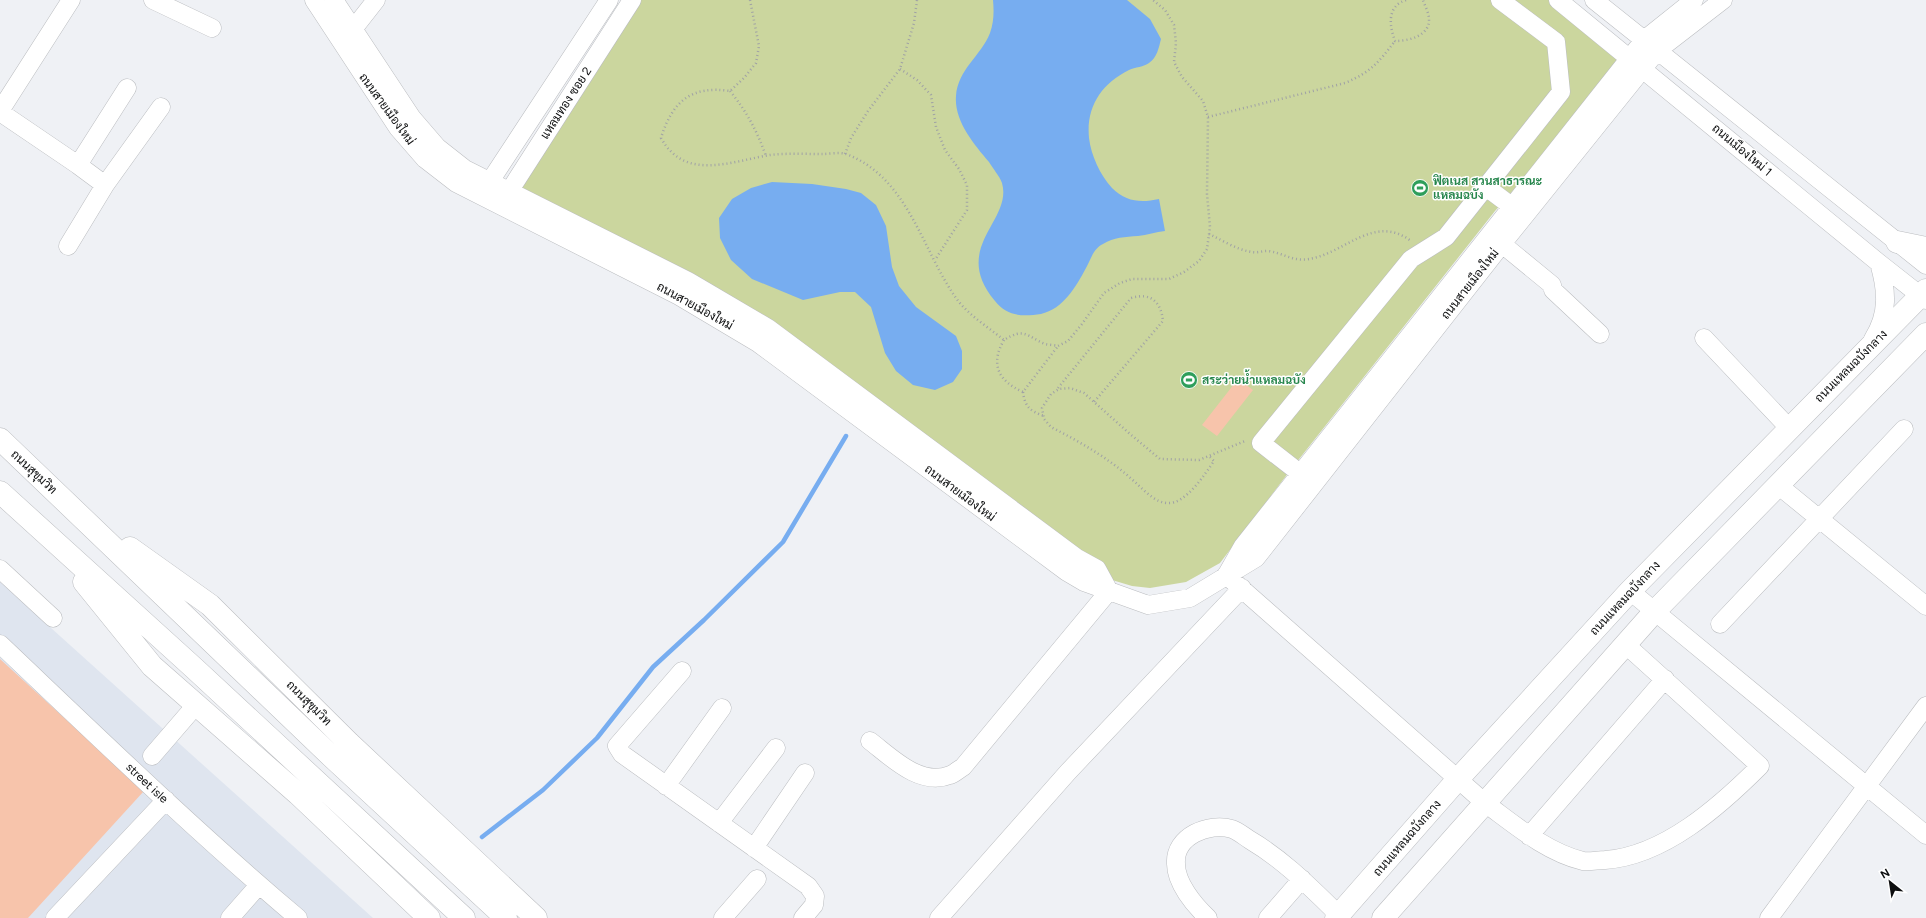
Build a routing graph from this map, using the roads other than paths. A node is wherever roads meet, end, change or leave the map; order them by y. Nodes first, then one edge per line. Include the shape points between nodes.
1 (71, 0) edge
2 (153, 0) edge
3 (314, 0) edge
4 (334, 0) edge
5 (376, 0) edge
6 (609, 0) edge
7 (632, 0) edge
8 (1500, 0) edge
9 (1558, 0) edge
10 (1594, 0) edge
11 (1694, 0) edge
12 (1723, 0) edge
13 (212, 28) dead end
14 (354, 30) junction
15 (342, 44) junction
16 (1650, 46) junction
17 (1636, 64) junction
18 (126, 88) dead end
19 (161, 107) dead end
20 (0, 111) edge
21 (78, 165) junction
22 (105, 185) junction
23 (1486, 187) junction
24 (485, 188) junction
25 (505, 198) junction
26 (1518, 211) junction
27 (1898, 242) junction
28 (1502, 244) junction
29 (68, 246) dead end
30 (1926, 248) edge
31 (1879, 263) junction
32 (1926, 265) edge
33 (1924, 295) edge
34 (1600, 334) dead end
35 (1704, 338) dead end
36 (1921, 343) edge
37 (1866, 350) junction
38 (1789, 428) junction
39 (1904, 429) dead end
40 (0, 439) edge
41 (1307, 479) junction
42 (1778, 485) junction
43 (0, 492) edge
44 (69, 504) junction
45 (1819, 520) junction
46 (42, 529) junction
47 (0, 569) edge
48 (1226, 575) junction
49 (1242, 588) junction
50 (1109, 591) junction
51 (1630, 591) junction
52 (1926, 606) edge
53 (1655, 611) junction
54 (53, 618) dead end
55 (1720, 624) dead end
56 (0, 644) edge
57 (1625, 644) junction
58 (682, 671) dead end
59 (1665, 679) junction
60 (196, 705) junction
61 (1926, 706) edge
62 (722, 708) dead end
63 (870, 741) dead end
64 (776, 748) dead end
65 (152, 756) dead end
66 (805, 773) dead end
67 (1458, 780) junction
68 (666, 786) junction
69 (1867, 786) junction
70 (166, 800) junction
71 (1485, 803) junction
72 (719, 823) junction
73 (1926, 835) edge
74 (1529, 836) junction
75 (754, 848) junction
76 (757, 879) dead end
77 (1302, 880) junction
78 (259, 885) junction
79 (1338, 916) edge
80 (55, 918) edge
81 (230, 918) edge
82 (298, 918) edge
83 (430, 918) edge
84 (464, 918) edge
85 (506, 918) edge
86 (536, 918) edge
87 (723, 918) edge
88 (803, 918) edge
89 (939, 918) edge
90 (1208, 918) edge
91 (1268, 918) edge
92 (1383, 918) edge
93 (1769, 918) edge

1 - 20 street
2 - 13 street
3 - 15 street, ถนนสายเมืองใหม่
4 - 14 street, ถนนสายเมืองใหม่
5 - 14 street
6 - 24 street, แหลมทอง ซอย 2
7 - 25 street, แหลมทอง ซอย 2
8 - 23 street via 1556,42 1561,92
9 - 17 street, ถนนเมืองใหม่ 1
10 - 16 street, ถนนเมืองใหม่ 1
11 - 16 street, ถนนสายเมืองใหม่
12 - 16 street, ถนนสายเมืองใหม่
14 - 15 street
14 - 24 street, ถนนสายเมืองใหม่ via 412,118 437,147 466,169
15 - 24 street, ถนนสายเมืองใหม่ via 398,128 425,159 456,184
16 - 17 street, ถนนสายเมืองใหม่
16 - 27 street, ถนนเมืองใหม่ 1
17 - 26 street, ถนนสายเมืองใหม่
17 - 31 street, ถนนเมืองใหม่ 1
18 - 21 street
19 - 22 street
20 - 21 street
21 - 22 street
22 - 29 street
23 - 26 street
23 - 41 street via 1446,237 1411,259 1261,443
24 - 25 street, ถนนสายเมืองใหม่
25 - 50 street, ถนนสายเมืองใหม่ via 695,295 768,328 989,504 1097,569
26 - 28 street, ถนนสายเมืองใหม่
26 - 41 street, ถนนสายเมืองใหม่
27 - 30 main road
27 - 32 street, ถนนเมืองใหม่ 1
28 - 34 street via 1552,285 1552,290
28 - 41 street, ถนนสายเมืองใหม่
31 - 33 street, ถนนเมืองใหม่ 1
31 - 37 street via 1884,281 1885,309 1880,328
33 - 37 main road, ถนนแหลมฉบังกลาง
35 - 38 street
36 - 42 main road
37 - 38 main road, ถนนแหลมฉบังกลาง
38 - 51 main road, ถนนแหลมฉบังกลาง
39 - 45 street
40 - 44 main road, ถนนสุขุมวิท
41 - 48 street, ถนนสายเมืองใหม่ via 1243,546
42 - 45 street
42 - 53 main road
43 - 46 main road
44 - 85 main road, ถนนสุขุมวิท via 332,757
44 - 86 main road, ถนนสุขุมวิท via 210,605 349,743
45 - 52 street
45 - 55 street
46 - 60 main road via 152,666
46 - 84 main road
47 - 54 street
48 - 49 street
48 - 50 street, ถนนสายเมืองใหม่ via 1190,598 1148,605
49 - 67 street
49 - 89 street via 1068,772
50 - 63 street via 963,766 950,775 924,777 911,771
51 - 53 street
51 - 67 main road, ถนนแหลมฉบังกลาง
53 - 57 main road
53 - 69 street
56 - 70 street, street isle
57 - 59 street
57 - 71 main road
58 - 68 street via 617,746 622,754
59 - 74 street
59 - 74 street via 1760,766 1728,798 1689,827 1653,847 1616,859 1585,861 1558,852
60 - 65 street
60 - 83 main road via 298,794
61 - 69 street
62 - 68 street
64 - 72 street
66 - 75 street
67 - 71 street
67 - 79 main road, ถนนแหลมฉบังกลาง
68 - 72 street
69 - 73 street
69 - 93 street
70 - 78 street, street isle
70 - 80 street
71 - 74 street
71 - 92 main road
72 - 75 street
75 - 88 street via 808,886 815,896 814,905
76 - 87 street
77 - 79 street
77 - 90 street via 1264,848 1232,829 1213,826 1195,832 1179,849 1176,864 1181,884
77 - 91 street
78 - 81 street
78 - 82 street, street isle

